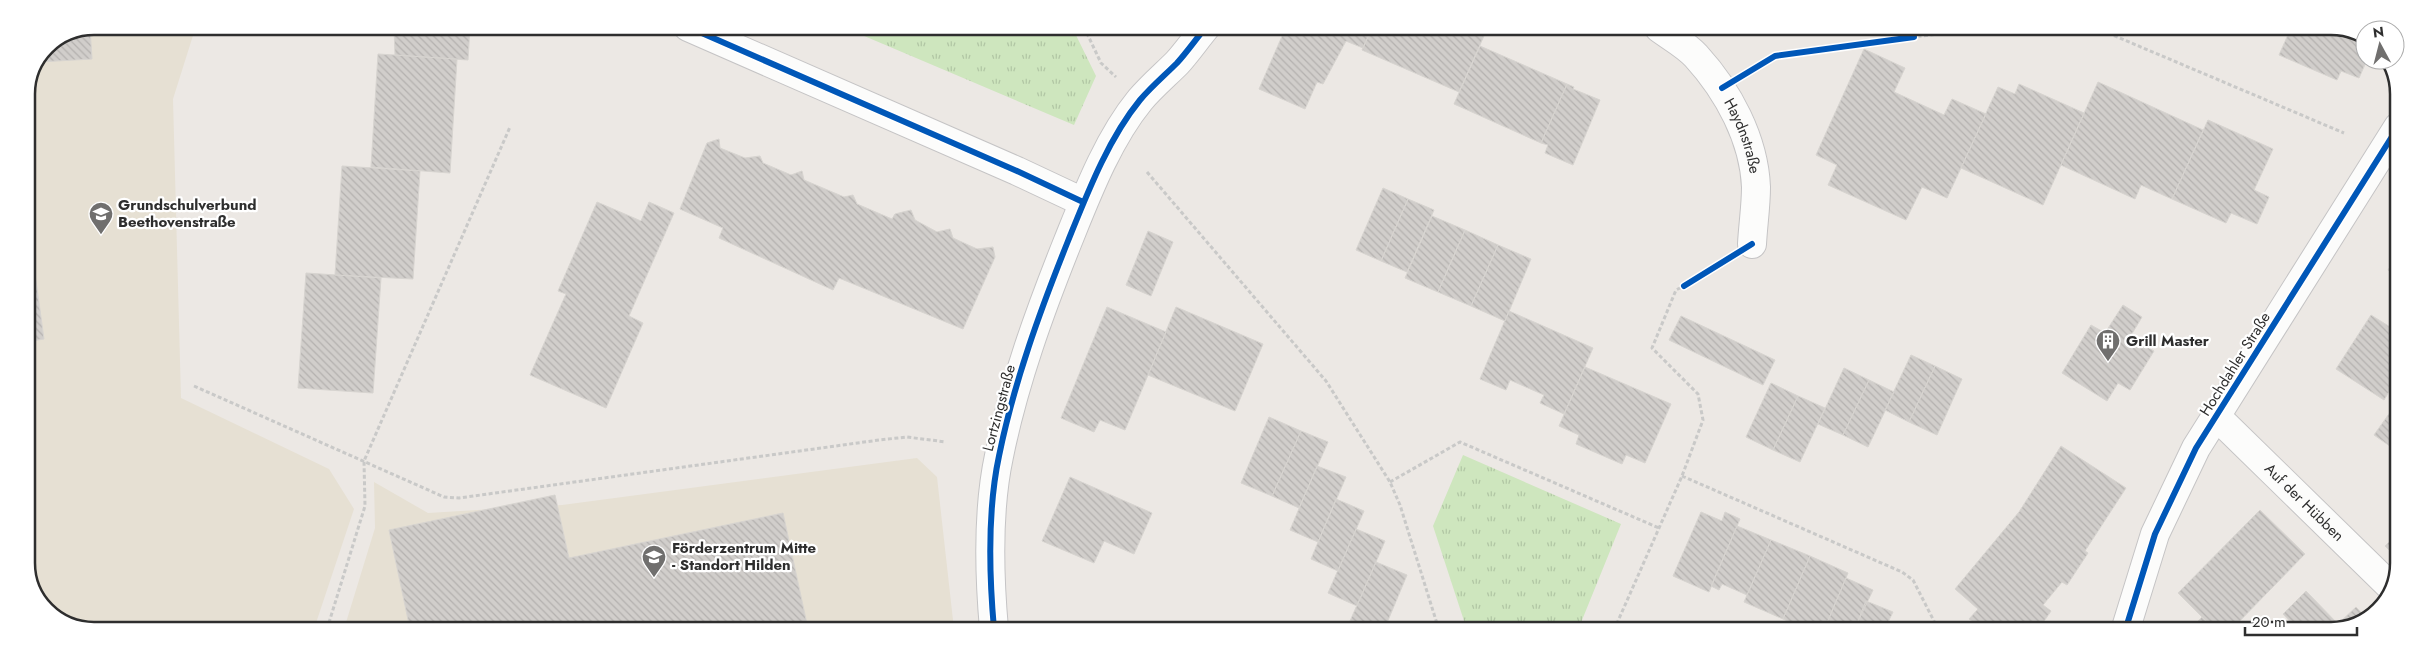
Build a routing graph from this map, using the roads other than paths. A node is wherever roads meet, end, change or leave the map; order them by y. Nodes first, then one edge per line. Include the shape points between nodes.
1 (706, 35) edge
2 (1200, 35) edge
3 (1668, 35) edge
4 (2390, 140) edge
5 (1083, 202) junction
6 (1752, 244) dead end
7 (2217, 418) junction
8 (2386, 583) edge
9 (993, 622) edge
10 (2128, 622) edge

1 - 5 street
2 - 5 street, Lortzingstraße via 1140,100 1110,148
3 - 6 street, Haydnstraße via 1695,55 1722,88 1737,115 1752,161 1756,187
4 - 7 street, Hochdahler Straße via 2256,350
5 - 9 street, Lortzingstraße via 1033,335 1010,406 998,458 992,523
7 - 8 street, Auf der Hübben
7 - 10 street, Hochdahler Straße via 2196,448 2155,534

